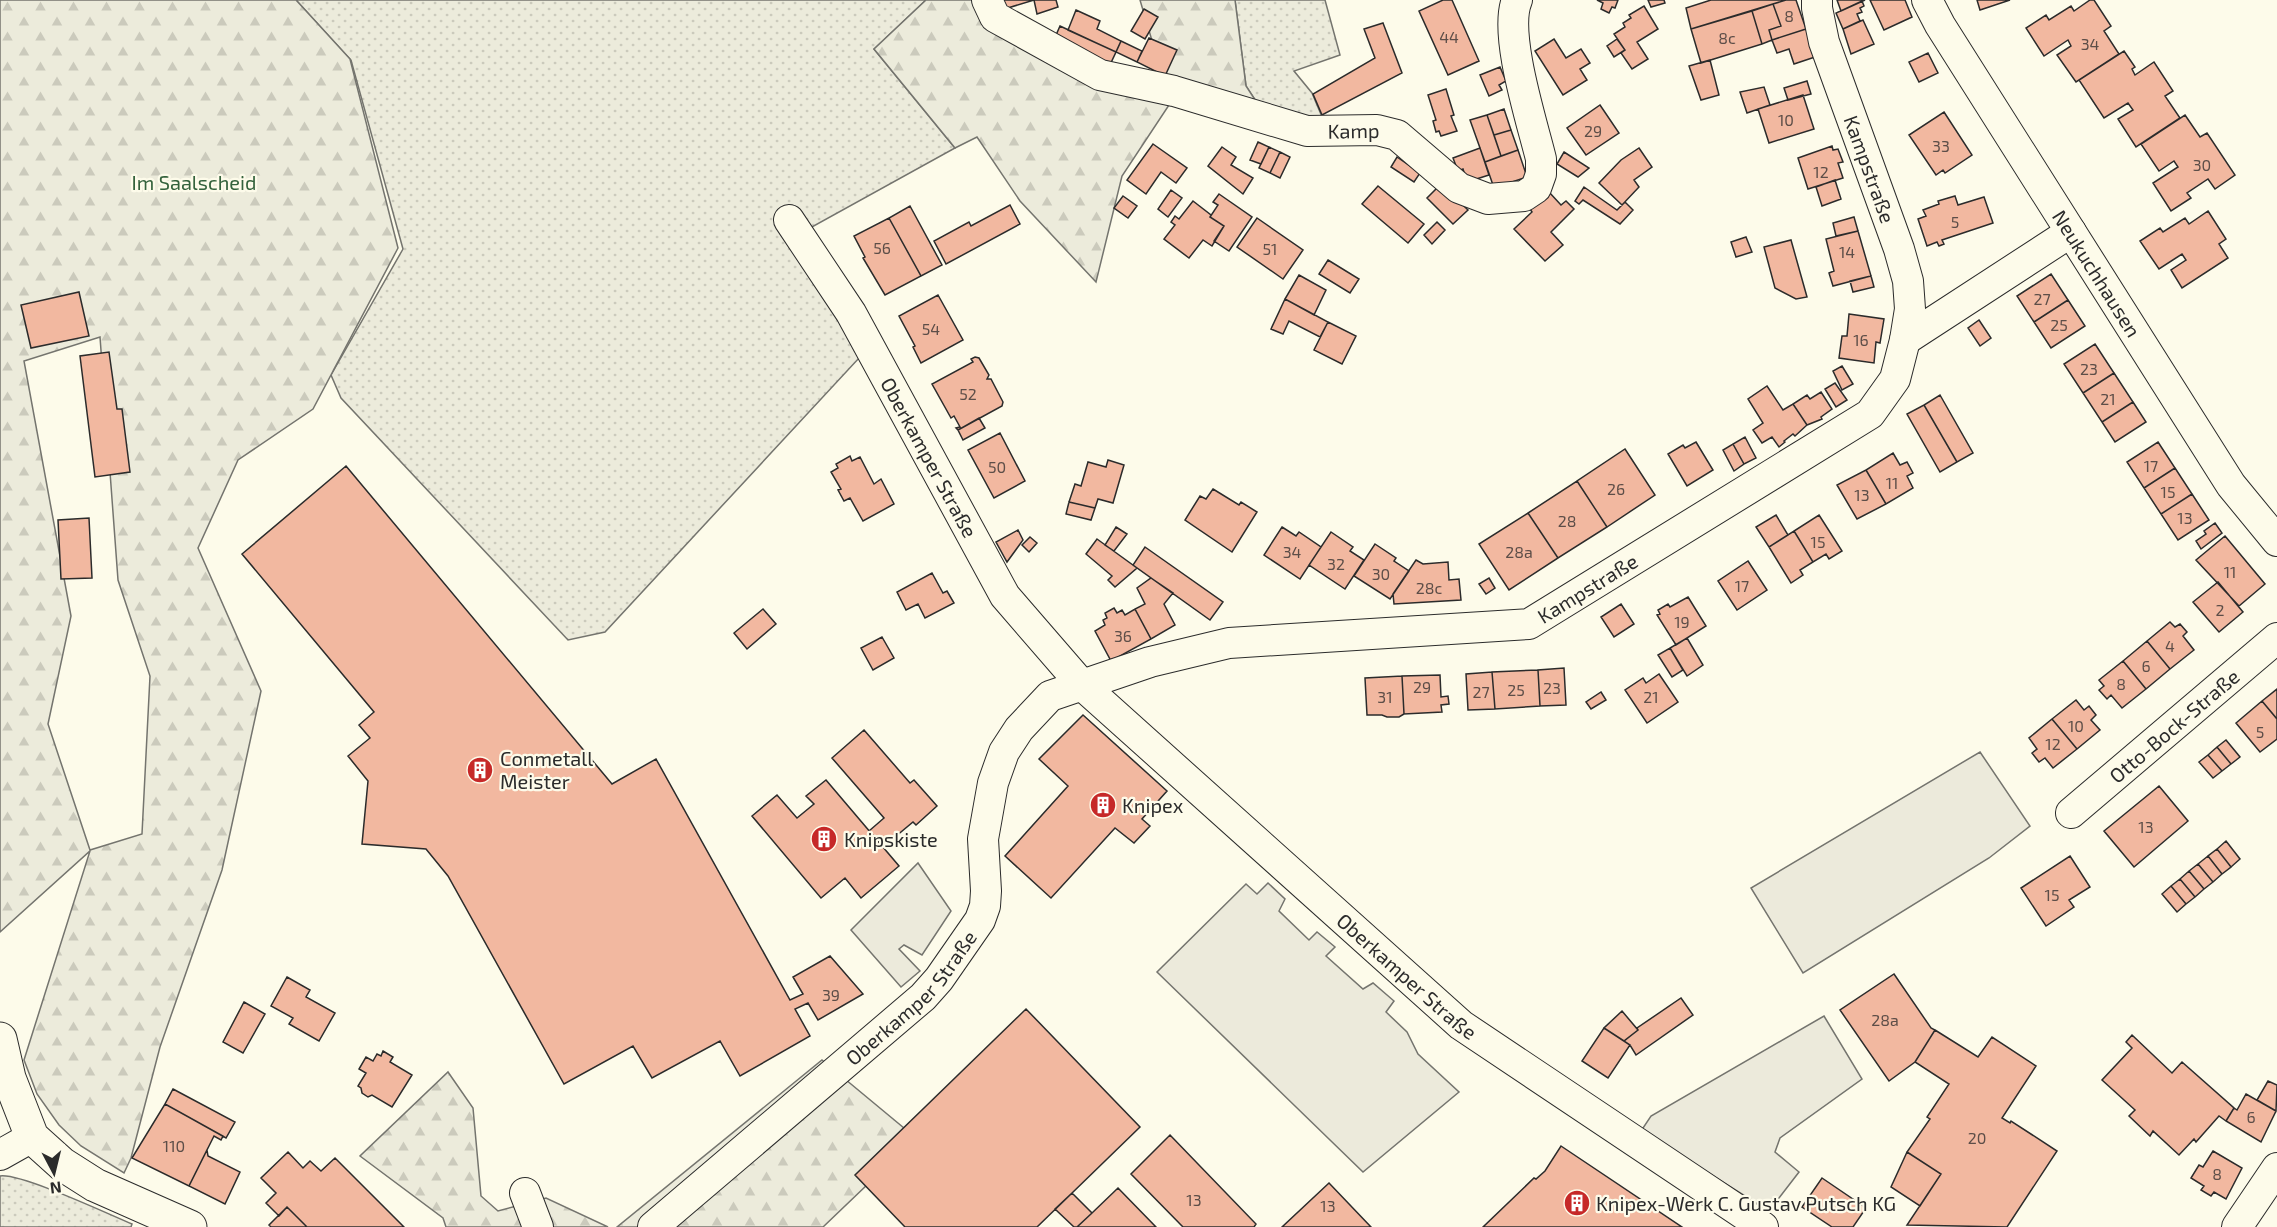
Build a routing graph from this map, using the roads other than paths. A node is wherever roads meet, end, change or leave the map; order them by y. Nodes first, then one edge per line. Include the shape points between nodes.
1 (987, 0) edge
2 (1518, 0) edge
3 (1817, 0) edge
4 (1927, 0) edge
5 (789, 220) dead end
6 (2071, 232) junction
7 (1905, 340) junction
8 (2277, 541) edge
9 (2277, 638) edge
10 (1082, 686) junction
11 (2071, 813) dead end
12 (0, 1039) edge
13 (33, 1137) junction
14 (0, 1155) edge
15 (2277, 1168) edge
16 (525, 1193) dead end
17 (190, 1227) edge
18 (538, 1227) edge
19 (653, 1227) edge
20 (1763, 1227) edge
21 (2237, 1227) edge

1 - 2 street, Kamp via 995,16 1100,75 1174,91 1307,131 1377,130 1397,135 1459,188 1488,199 1509,199 1536,188 1541,174 1541,159 1518,64 1513,25
3 - 7 street, Kampstraße via 1824,42 1908,280 1910,309
4 - 6 street, Neukuchhausen
5 - 10 street, Oberkamper Straße via 851,313 1005,596
6 - 7 street
6 - 8 street, Neukuchhausen via 2231,485
7 - 10 street, Kampstraße via 1894,379 1870,414 1529,624 1229,643 1150,662
9 - 11 street, Otto-Bock-Straße
10 - 19 street, Oberkamper Straße via 1050,696 1019,729 1004,752 993,783 983,839 985,906 980,920 939,979 923,997
10 - 20 street, Oberkamper Straße via 1461,1025
12 - 13 main road via 9,1078
13 - 14 street
13 - 17 main road via 62,1164 95,1185
15 - 21 street
16 - 18 street

